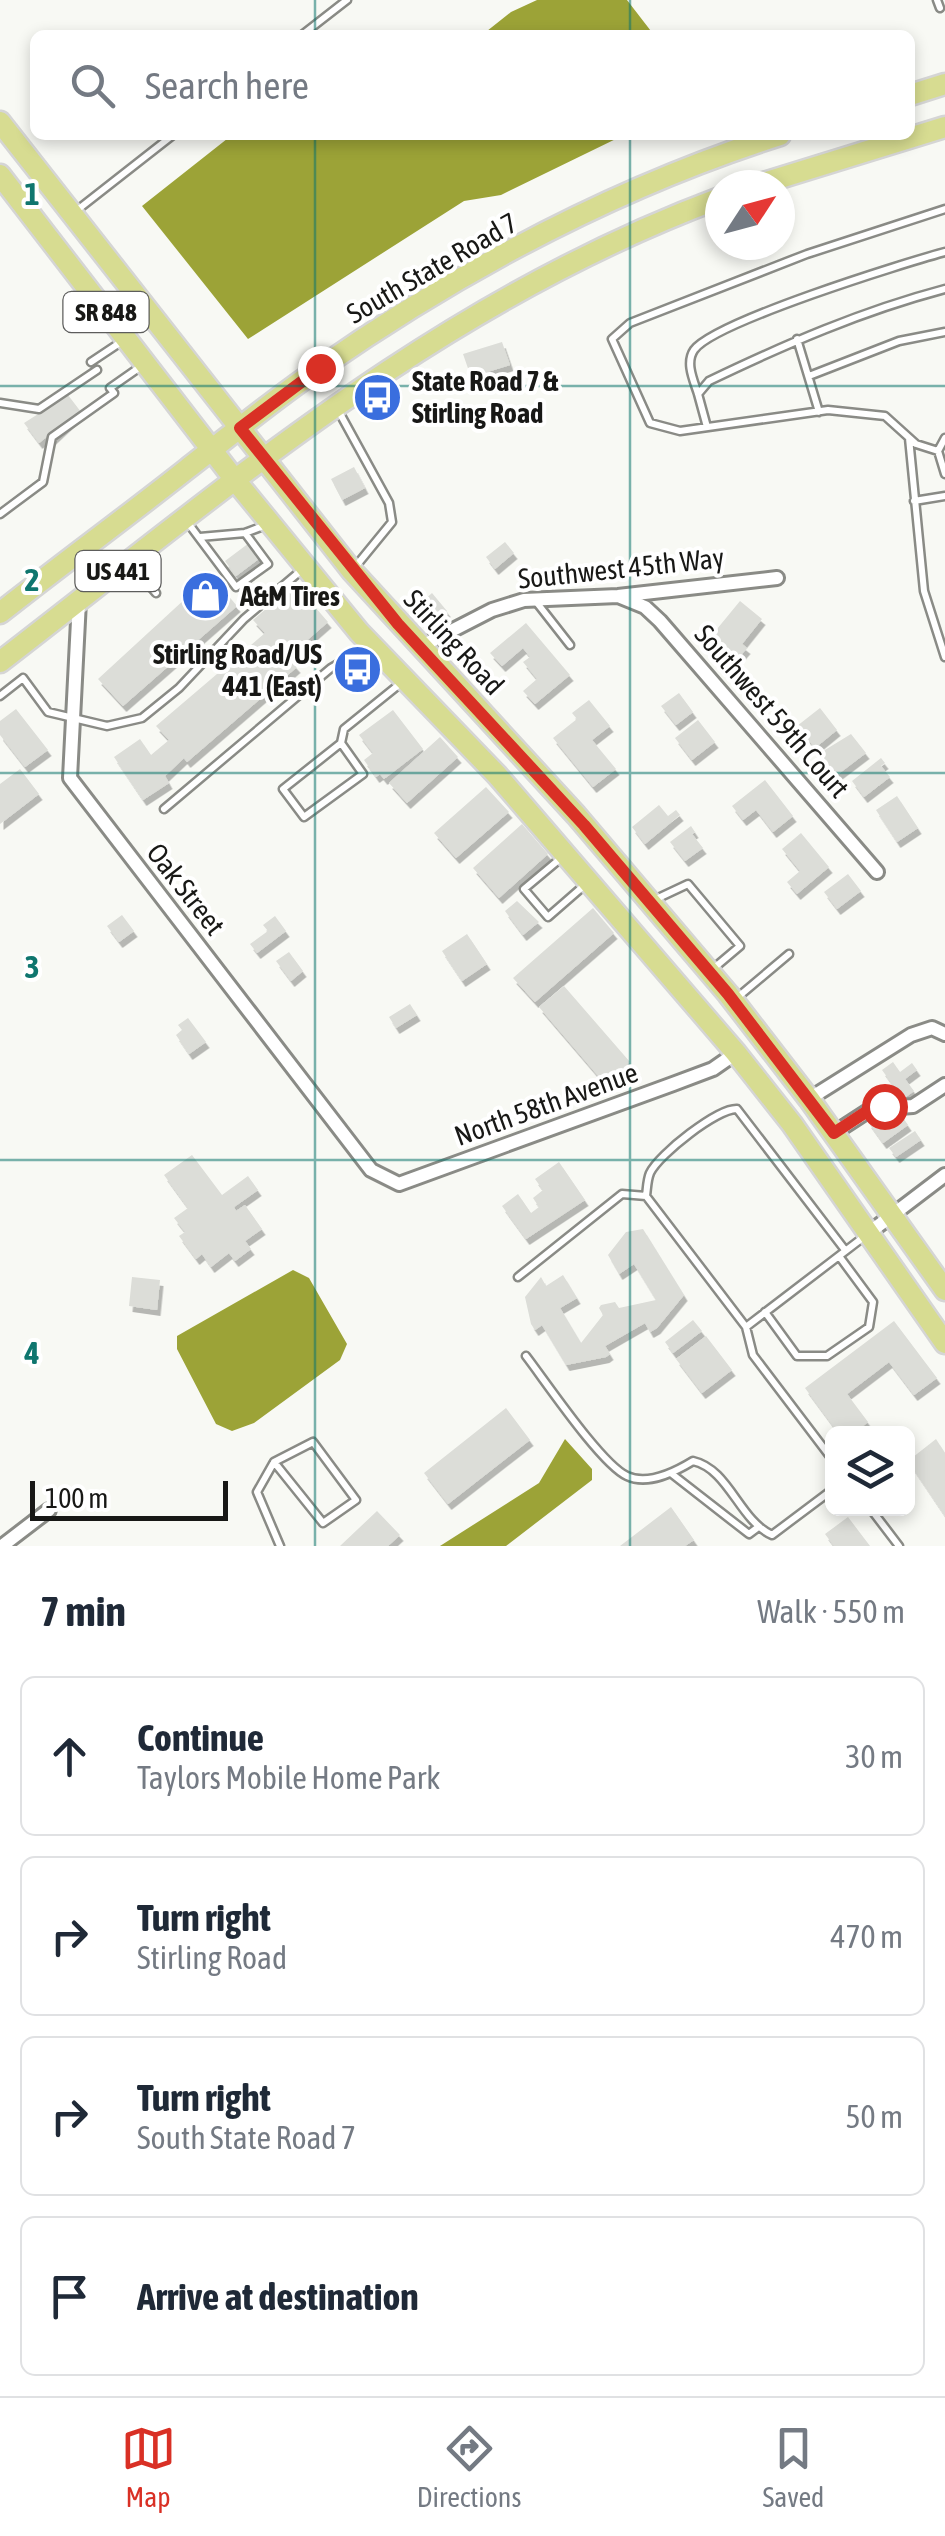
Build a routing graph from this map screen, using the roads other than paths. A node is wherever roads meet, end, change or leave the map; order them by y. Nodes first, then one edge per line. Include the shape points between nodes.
1 (348, 0) edge
2 (309, 30) edge
3 (945, 84) edge
4 (915, 93) edge
5 (0, 122) edge
6 (945, 127) edge
7 (915, 136) edge
8 (167, 140) edge
9 (767, 140) edge
10 (903, 140) edge
11 (795, 173) edge
12 (0, 175) edge
13 (705, 204) edge
14 (945, 209) edge
15 (72, 214) junction
16 (945, 252) edge
17 (945, 289) edge
18 (945, 332) edge
19 (797, 338) junction
20 (126, 339) junction
21 (92, 362) dead end
22 (145, 363) junction
23 (97, 370) dead end
24 (809, 376) junction
25 (698, 394) junction
26 (0, 403) edge
27 (334, 405) junction
28 (818, 412) junction
29 (707, 427) junction
30 (240, 428) junction
31 (909, 438) junction
32 (945, 438) edge
33 (212, 450) junction
34 (938, 452) junction
35 (262, 458) junction
36 (945, 474) edge
37 (235, 480) junction
38 (945, 496) edge
39 (914, 500) junction
40 (0, 514) edge
41 (184, 519) junction
42 (270, 523) junction
43 (245, 534) junction
44 (199, 538) junction
45 (130, 562) junction
46 (306, 567) junction
47 (352, 570) junction
48 (776, 578) dead end
49 (156, 593) dead end
50 (618, 596) junction
51 (534, 599) junction
52 (79, 601) junction
53 (0, 613) edge
54 (371, 644) junction
55 (570, 646) dead end
56 (420, 647) junction
57 (945, 656) edge
58 (0, 662) edge
59 (406, 680) junction
60 (0, 696) edge
61 (72, 717) junction
62 (341, 743) junction
63 (483, 760) junction
64 (533, 768) junction
65 (164, 809) dead end
66 (566, 854) junction
67 (877, 872) dead end
68 (590, 881) junction
69 (650, 903) junction
70 (789, 954) dead end
71 (709, 972) junction
72 (733, 1001) junction
73 (945, 1034) edge
74 (736, 1053) junction
75 (945, 1085) edge
76 (808, 1099) junction
77 (834, 1133) junction
78 (371, 1170) joint
79 (945, 1175) edge
80 (646, 1196) junction
81 (893, 1214) junction
82 (870, 1232) junction
83 (842, 1253) junction
84 (518, 1277) dead end
85 (945, 1290) edge
86 (764, 1312) junction
87 (746, 1326) junction
88 (945, 1342) edge
89 (526, 1356) dead end
90 (825, 1449) edge
91 (274, 1462) junction
92 (672, 1474) junction
93 (825, 1495) edge
94 (50, 1510) dead end
95 (876, 1516) edge
96 (757, 1528) junction
97 (2, 1546) edge
98 (280, 1546) edge
99 (899, 1546) edge

1 - 2 lane
3 - 4 main road
5 - 15 main road, Stirling Road / SR 848
6 - 7 main road
8 - 15 lane
9 - 30 main road, South State Road 7 / US 441 via 652,184 493,260 374,332
10 - 11 main road
12 - 20 main road, SR 848
13 - 27 main road, US 441 via 510,295
14 - 29 lane via 630,322 612,340 650,423 680,431
15 - 30 main road, Stirling Road / SR 848
16 - 25 lane via 758,314 702,342 690,370
17 - 19 lane
18 - 24 lane via 899,341
19 - 24 lane
19 - 25 lane via 709,380
20 - 21 lane
20 - 22 main road, SR 848
22 - 33 main road, SR 848
22 - 40 lane via 52,438 43,482
23 - 26 lane via 39,409
24 - 28 lane
25 - 29 lane
27 - 35 main road, US 441
27 - 47 lane via 389,502 392,522
28 - 29 lane
28 - 31 lane via 885,416
30 - 33 main road, South State Road 7 / US 441
30 - 35 main road, Stirling Road / SR 848
31 - 34 lane
31 - 39 lane
32 - 34 lane
33 - 37 main road, SR 848
33 - 53 main road, South State Road 7 / US 441
34 - 36 lane
35 - 37 main road, US 441
35 - 47 main road, Stirling Road / SR 848
37 - 41 main road, US 441
37 - 42 main road, SR 848
38 - 39 lane
39 - 57 lane via 924,591
41 - 44 lane
41 - 45 main road, US 441
42 - 43 lane
42 - 46 main road, SR 848
43 - 44 lane
43 - 44 lane via 268,564 236,587
45 - 49 lane
45 - 52 main road, US 441
46 - 54 main road, SR 848
46 - 61 lane via 142,718 107,726
47 - 56 main road, Stirling Road / SR 848
48 - 50 street, Southwest 45th Way
50 - 51 street, Southwest 45th Way
50 - 67 street, Southwest 59th Court via 660,620
51 - 55 lane
51 - 56 street, Southwest 45th Way via 492,610
52 - 58 main road, US 441
52 - 61 street, Oak Street
54 - 59 main road, SR 848
54 - 65 lane via 331,668
56 - 64 main road, Stirling Road / SR 848
59 - 62 lane via 344,729
59 - 63 main road, SR 848
60 - 61 lane via 22,678 48,712
61 - 78 street, Oak Street via 70,778
62 - 62 lane via 283,789 304,818 363,774
63 - 64 main road via 501,754
63 - 66 main road, SR 848
64 - 69 main road, Stirling Road / SR 848
66 - 68 main road, SR 848
66 - 68 lane via 524,890 548,917
68 - 74 main road, SR 848
69 - 71 main road, Stirling Road / SR 848
69 - 71 lane via 688,884 740,946
70 - 72 lane
71 - 72 main road, Stirling Road / SR 848
72 - 76 main road, Stirling Road / SR 848
73 - 76 street via 932,1028 911,1035
74 - 78 street, North 58th Avenue via 679,1082 399,1184
74 - 82 main road, SR 848
75 - 77 street via 913,1106 872,1108
76 - 77 main road, Stirling Road / SR 848
77 - 81 main road, Stirling Road / SR 848
79 - 81 street
80 - 83 lane via 660,1158 726,1108 737,1109
80 - 84 lane via 622,1194
80 - 87 lane
81 - 82 street
81 - 85 main road, Stirling Road / SR 848
82 - 83 lane
82 - 88 main road, SR 848
83 - 86 lane
83 - 86 lane via 874,1302 868,1328 827,1356 796,1356
86 - 87 lane
87 - 90 lane via 753,1354
89 - 92 lane via 607,1460 629,1478
91 - 91 lane via 313,1442 356,1500 323,1523
91 - 98 lane via 257,1492
92 - 96 lane via 750,1534
92 - 96 lane via 693,1461 708,1464
93 - 96 lane via 772,1535
94 - 97 street
95 - 99 lane

